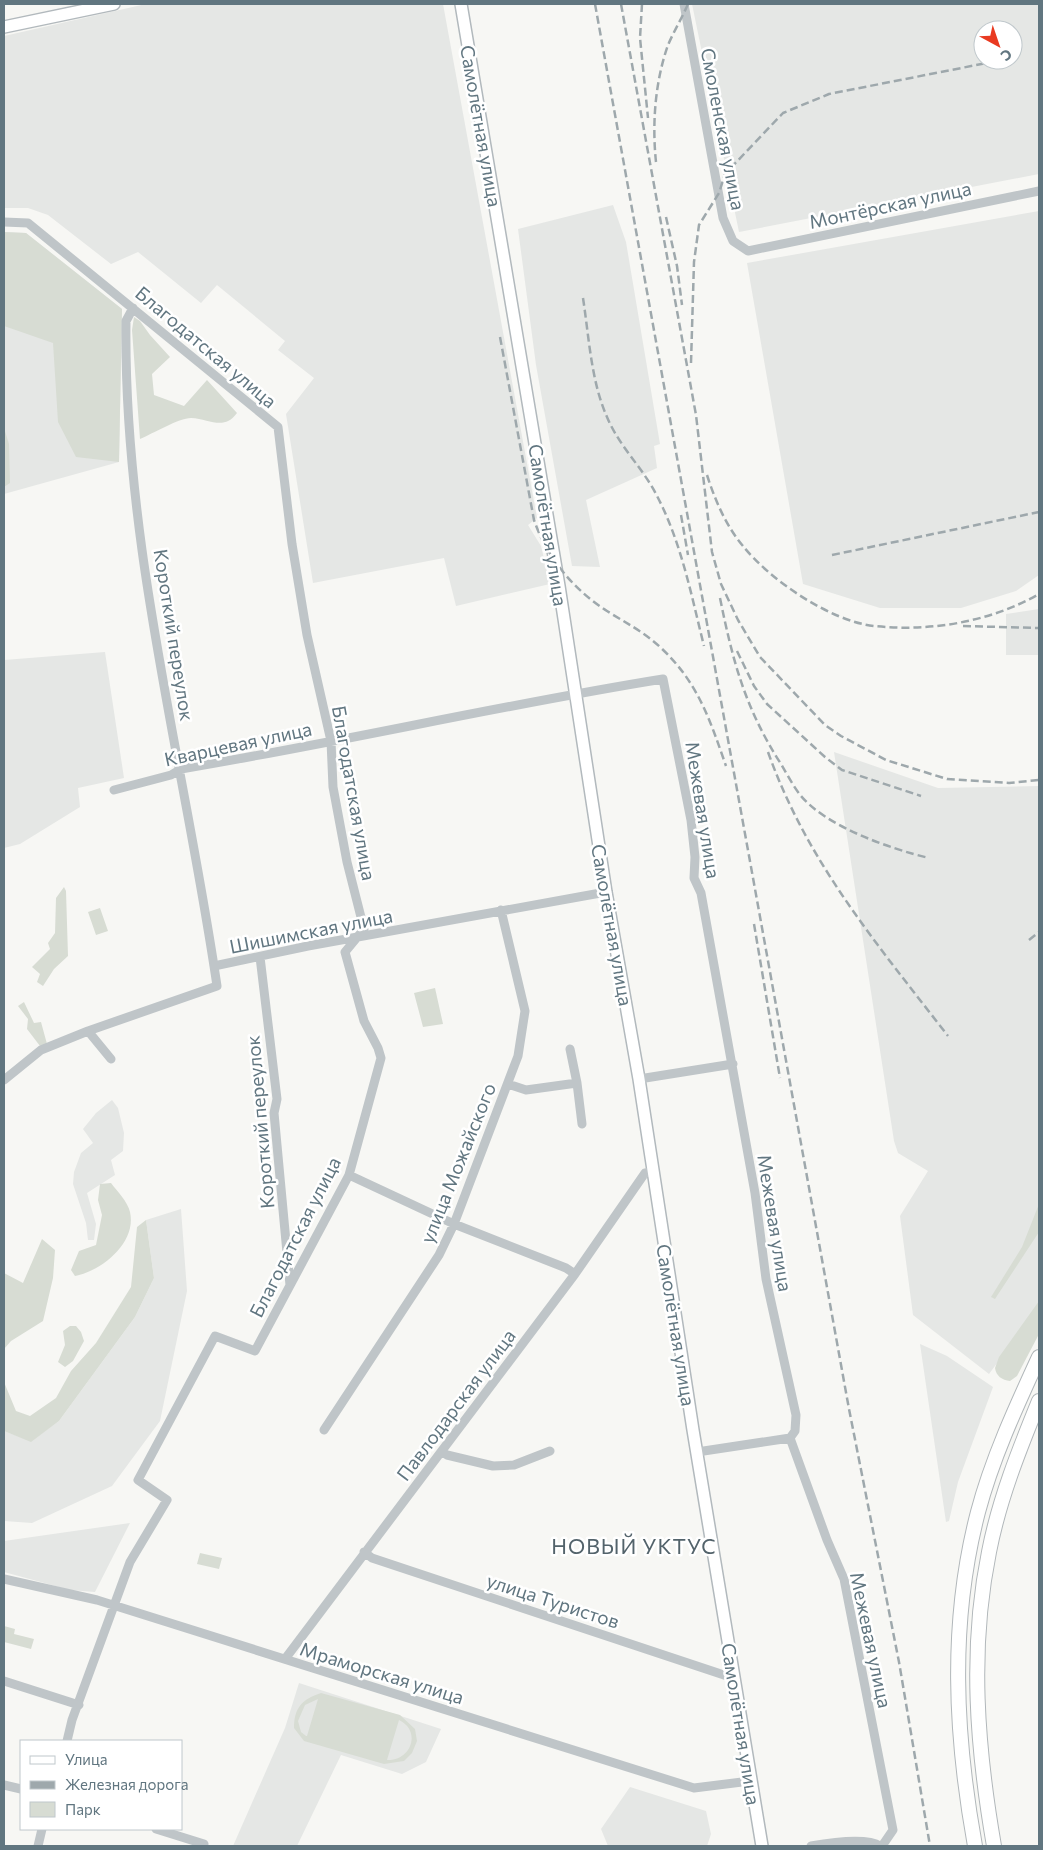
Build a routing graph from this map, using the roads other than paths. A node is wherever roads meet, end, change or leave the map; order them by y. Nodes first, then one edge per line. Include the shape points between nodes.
1 (114, 4) edge
2 (460, 4) edge
3 (684, 4) edge
4 (4, 27) edge
5 (1039, 191) edge
6 (4, 222) edge
7 (748, 251) joint
8 (133, 308) junction
9 (576, 693) junction
10 (331, 741) junction
11 (180, 770) junction
12 (114, 790) dead end
13 (606, 892) junction
14 (502, 910) junction
15 (355, 939) junction
16 (260, 957) junction
17 (214, 966) junction
18 (88, 1031) junction
19 (570, 1049) dead end
20 (111, 1059) dead end
21 (733, 1064) junction
22 (639, 1079) junction
23 (4, 1080) edge
24 (576, 1083) junction
25 (508, 1084) junction
26 (582, 1124) dead end
27 (653, 1172) junction
28 (349, 1175) junction
29 (454, 1224) junction
30 (574, 1274) junction
31 (290, 1285) junction
32 (1039, 1357) edge
33 (1039, 1401) edge
34 (324, 1430) dead end
35 (790, 1438) junction
36 (442, 1451) junction
37 (550, 1451) dead end
38 (696, 1452) junction
39 (364, 1552) junction
40 (4, 1578) edge
41 (114, 1606) junction
42 (285, 1659) junction
43 (733, 1675) junction
44 (4, 1681) edge
45 (79, 1705) junction
46 (67, 1740) edge
47 (750, 1781) junction
48 (4, 1786) edge
49 (20, 1789) edge
50 (42, 1830) edge
51 (159, 1830) edge
52 (204, 1845) edge
53 (38, 1846) edge
54 (762, 1846) edge
55 (811, 1846) edge
56 (881, 1846) edge
57 (975, 1846) edge
58 (994, 1846) edge

1 - 4 main road
2 - 9 main road, Самолётная улица
3 - 7 street, Смоленская улица via 723,218 733,241
5 - 7 street, Монтёрская улица
6 - 8 street, Благодатская улица via 28,222
8 - 10 street, Благодатская улица via 278,427 307,635
8 - 11 street, Короткий переулок via 126,321 130,462
9 - 10 street, Кварцевая улица
9 - 13 main road, Самолётная улица
9 - 21 street, Межевая улица via 662,679 691,820 694,878 701,893
10 - 11 street, Кварцевая улица
10 - 15 street, Благодатская улица via 333,787 364,930
11 - 12 street, Кварцевая улица
11 - 17 street, Короткий переулок
13 - 14 street, Шишимская улица
13 - 22 main road, Самолётная улица
14 - 15 street, Шишимская улица
14 - 25 street, улица Можайского via 525,1011 518,1056
15 - 16 street, Шишимская улица
15 - 28 street, Благодатская улица via 345,952 364,1022 382,1058
16 - 17 street, Шишимская улица
16 - 31 street, Короткий переулок via 277,1099 274,1113
17 - 18 street, Шишимская улица via 217,986
18 - 20 street
18 - 23 street, Шишимская улица via 41,1050
19 - 24 street
21 - 22 street
21 - 35 street, Межевая улица via 766,1279 796,1415 795,1431
22 - 27 main road, Самолётная улица
24 - 25 street via 526,1090
24 - 26 street
25 - 29 street, улица Можайского
27 - 30 street, Павлодарская улица via 645,1173
27 - 38 main road, Самолётная улица
28 - 29 street
28 - 31 street, Благодатская улица
29 - 30 street
29 - 34 street, улица Можайского via 439,1256
30 - 36 street, Павлодарская улица
31 - 41 street, Благодатская улица via 255,1351 215,1336 138,1480 168,1500 130,1562
32 - 57 main road via 1019,1399 978,1510 960,1628 956,1681 959,1734
33 - 58 main road via 998,1514 978,1626 978,1727 984,1793
35 - 38 street
35 - 56 street, Межевая улица via 844,1579 893,1830
36 - 37 street via 493,1466 514,1465
36 - 39 street, Павлодарская улица
38 - 43 main road, Самолётная улица
39 - 42 street, Павлодарская улица
39 - 43 street, улица Туристов via 372,1558 727,1676
40 - 41 street, Мраморская улица
41 - 42 street, Мраморская улица
41 - 45 street
42 - 47 street, Мраморская улица via 694,1788
43 - 47 main road, Самолётная улица
44 - 45 street
45 - 46 street
47 - 54 main road, Самолётная улица
48 - 49 street
50 - 53 street
51 - 52 street
55 - 56 street via 874,1842

